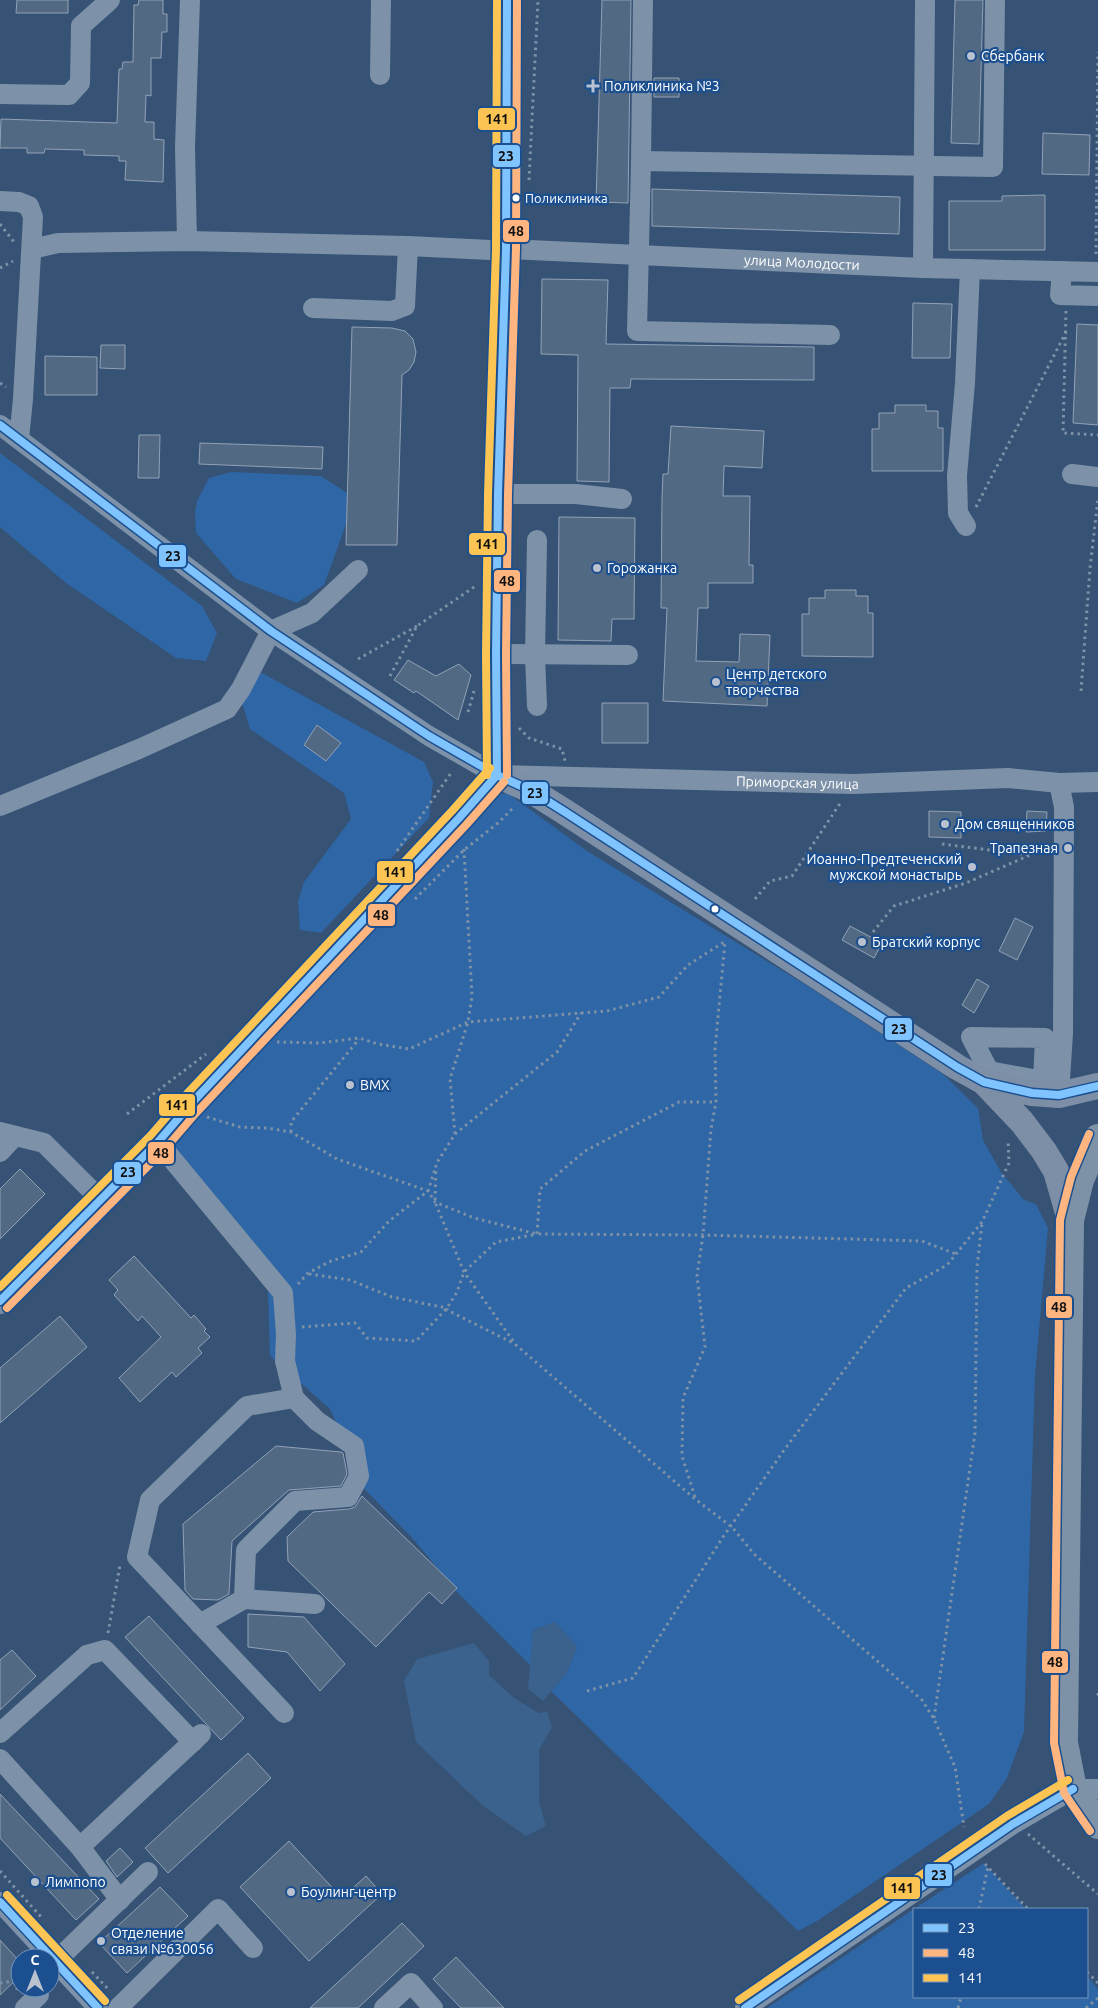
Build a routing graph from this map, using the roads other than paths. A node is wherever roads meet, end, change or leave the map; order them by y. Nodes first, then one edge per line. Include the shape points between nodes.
1 (110, 0) edge
2 (190, 0) edge
3 (381, 0) edge
4 (507, 0) edge
5 (643, 0) edge
6 (924, 0) edge
7 (994, 0) edge
8 (380, 75) dead end
9 (0, 94) edge
10 (641, 161) junction
11 (923, 166) junction
12 (0, 201) edge
13 (187, 241) junction
14 (408, 246) junction
15 (32, 249) junction
16 (506, 249) junction
17 (640, 256) junction
18 (1097, 267) edge
19 (923, 268) junction
20 (970, 269) junction
21 (1062, 271) junction
22 (1098, 296) edge
23 (313, 308) dead end
24 (830, 335) dead end
25 (0, 425) edge
26 (19, 439) junction
27 (1072, 474) dead end
28 (1098, 477) edge
29 (498, 494) junction
30 (622, 499) dead end
31 (966, 526) road end
32 (537, 540) dead end
33 (358, 570) dead end
34 (270, 631) junction
35 (496, 654) junction
36 (535, 655) junction
37 (628, 655) dead end
38 (537, 706) dead end
39 (497, 775) junction
40 (1098, 782) edge
41 (1059, 783) junction
42 (0, 806) edge
43 (984, 1082) junction
44 (1098, 1086) edge
45 (1059, 1095) junction
46 (8, 1134) edge
47 (1098, 1138) edge
48 (158, 1142) junction
49 (0, 1152) edge
50 (100, 1199) junction
51 (1070, 1220) junction
52 (0, 1301) edge
53 (294, 1398) junction
54 (244, 1599) junction
55 (314, 1604) dead end
56 (200, 1624) junction
57 (284, 1714) dead end
58 (0, 1733) edge
59 (0, 1759) edge
60 (1086, 1789) edge
61 (1098, 1825) edge
62 (80, 1847) junction
63 (148, 1872) dead end
64 (120, 1900) junction
65 (0, 1902) edge
66 (44, 1948) edge
67 (253, 1948) dead end
68 (60, 1957) edge
69 (60, 1965) edge
70 (98, 2008) edge
71 (118, 2008) edge
72 (384, 2008) edge
73 (433, 2008) edge
74 (745, 2008) edge

1 - 9 street via 81,26 80,83 69,95
2 - 13 street via 185,147
3 - 8 street
4 - 16 main road
5 - 10 street
6 - 11 street
7 - 11 street via 993,167
10 - 11 street
10 - 17 street
11 - 19 street
12 - 15 street via 29,206 33,217
13 - 14 street, улица Молодости
13 - 15 street, улица Молодости via 58,243
14 - 16 street, улица Молодости
14 - 23 street via 405,306 392,311
15 - 26 street
16 - 17 street, улица Молодости
16 - 29 main road
17 - 19 street, улица Молодости
17 - 24 street via 637,331
18 - 21 street, улица Молодости
19 - 20 street, улица Молодости
20 - 21 street, улица Молодости
20 - 31 street via 958,476 958,513
21 - 22 street via 1060,295
25 - 26 street
26 - 34 street
27 - 28 street
29 - 30 street via 576,494
29 - 35 main road
32 - 36 street
33 - 34 street via 312,613
34 - 39 street via 429,736
34 - 42 street via 241,690 226,709
35 - 36 street
35 - 39 main road
36 - 37 street
36 - 38 street
39 - 41 street, Приморская улица via 853,784 1008,778
39 - 43 main road via 530,790 565,812
39 - 48 main road
40 - 41 street, Приморская улица
41 - 45 street via 1064,816 1063,1033
43 - 45 main road via 1034,1086
43 - 51 main road via 1032,1136 1056,1171
44 - 45 main road
46 - 49 street
46 - 50 street via 44,1143
47 - 51 highway via 1080,1180
48 - 50 main road
48 - 53 street via 283,1293 285,1362
50 - 52 main road
51 - 60 highway via 1064,1743
53 - 54 street via 317,1420 354,1446 359,1476 348,1497 295,1501 246,1550
53 - 56 street via 247,1406 150,1500 137,1557
54 - 55 street
54 - 56 street
56 - 57 street
58 - 62 street via 87,1655 105,1650 197,1738
59 - 62 street
60 - 61 highway
60 - 74 street via 1013,1824
62 - 64 street
63 - 64 street
64 - 68 street
65 - 66 street
67 - 71 street via 218,1909
69 - 70 street
72 - 73 street via 412,1983

